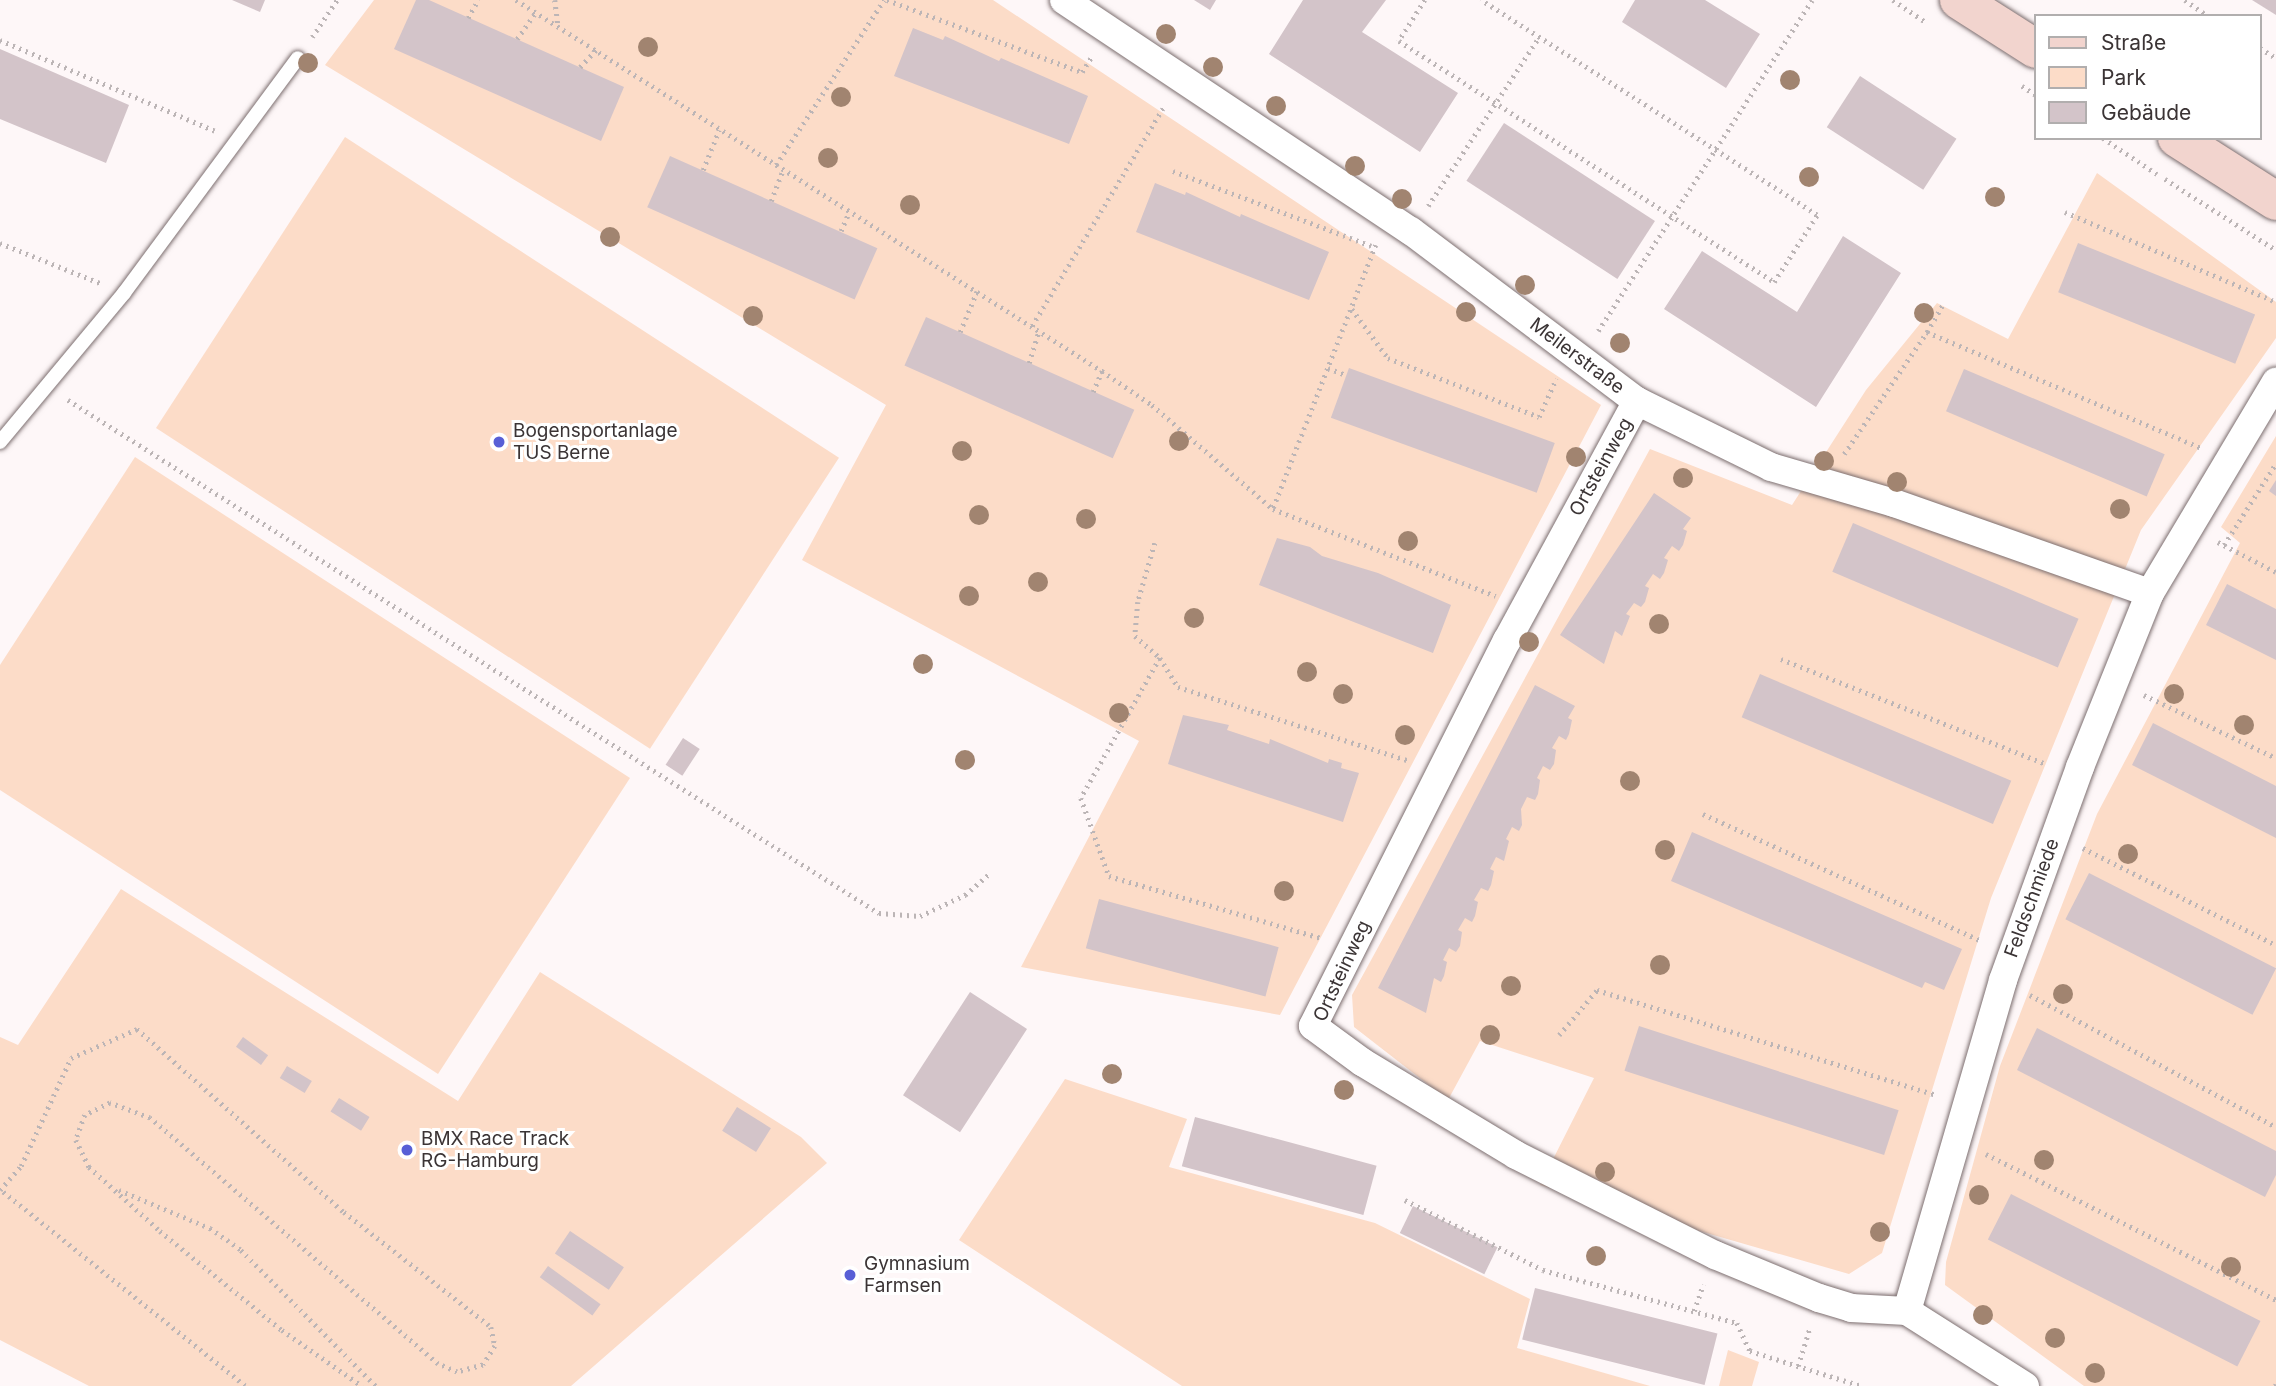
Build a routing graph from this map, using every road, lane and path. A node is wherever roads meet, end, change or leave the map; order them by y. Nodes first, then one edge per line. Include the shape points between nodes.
1 (337, 0) edge
2 (478, 0) edge
3 (516, 0) edge
4 (555, 0) edge
5 (886, 0) edge
6 (1064, 0) edge
7 (1424, 0) edge
8 (1481, 0) edge
9 (1812, 0) edge
10 (1959, 0) edge
11 (2185, 0) edge
12 (536, 12) junction
13 (2205, 14) edge
14 (468, 18) dead end
15 (558, 25) junction
16 (1110, 29) junction
17 (1539, 37) junction
18 (517, 39) dead end
19 (0, 40) edge
20 (2035, 48) edge
21 (597, 49) junction
22 (298, 58) joint
23 (580, 67) dead end
24 (1181, 78) junction
25 (1495, 102) junction
26 (719, 131) junction
27 (2106, 140) edge
28 (2180, 140) edge
29 (241, 142) junction
30 (1714, 149) junction
31 (776, 165) junction
32 (783, 169) junction
33 (704, 170) dead end
34 (1173, 171) dead end
35 (771, 201) dead end
36 (2276, 201) edge
37 (849, 212) junction
38 (2065, 212) dead end
39 (1387, 215) junction
40 (1671, 215) junction
41 (841, 231) dead end
42 (1411, 231) junction
43 (0, 243) edge
44 (1375, 248) junction
45 (2276, 250) edge
46 (977, 291) junction
47 (124, 293) junction
48 (2276, 302) edge
49 (1944, 303) dead end
50 (1352, 308) junction
51 (1032, 326) junction
52 (1039, 331) junction
53 (960, 332) dead end
54 (1927, 332) junction
55 (1574, 354) junction
56 (1029, 363) dead end
57 (1328, 368) junction
58 (1102, 371) junction
59 (1346, 374) dead end
60 (2276, 383) edge
61 (46, 387) junction
62 (1093, 392) dead end
63 (1637, 401) junction
64 (0, 442) edge
65 (2228, 459) junction
66 (2276, 463) edge
67 (1823, 485) junction
68 (1273, 509) junction
69 (2187, 526) junction
70 (1155, 543) dead end
71 (2224, 545) junction
72 (2276, 572) edge
73 (2150, 593) junction
74 (1525, 607) junction
75 (1160, 658) junction
76 (1781, 659) dead end
77 (2115, 681) junction
78 (2276, 758) edge
79 (1441, 771) junction
80 (2076, 776) junction
81 (1703, 814) dead end
82 (2055, 835) junction
83 (989, 874) dead end
84 (2276, 945) edge
85 (1353, 947) junction
86 (2007, 967) junction
87 (1559, 1035) dead end
88 (1967, 1104) junction
89 (2276, 1127) edge
90 (1957, 1140) junction
91 (114, 1188) junction
92 (1405, 1200) dead end
93 (1819, 1298) junction
94 (2276, 1300) edge
95 (1906, 1311) junction
96 (1798, 1366) junction
97 (245, 1386) edge
98 (362, 1386) edge
99 (376, 1386) edge
100 (1862, 1386) edge
101 (2025, 1386) edge

1 - 22 path
2 - 14 path
3 - 12 path
4 - 15 path
5 - 16 path via 1082,72
5 - 31 path
6 - 16 street, Meilerstraße
7 - 25 path via 1399,41
8 - 17 path
9 - 30 path
10 - 20 main road
11 - 13 path
12 - 15 path
12 - 18 path
15 - 21 path
16 - 24 street, Meilerstraße
17 - 25 path
17 - 30 path
19 - 29 path
21 - 23 path
21 - 26 path
22 - 29 lane
24 - 39 street, Meilerstraße
24 - 51 path
25 - 40 path
25 - 42 path
26 - 31 path
26 - 33 path
27 - 45 path
28 - 36 main road
29 - 47 lane
30 - 40 path
30 - 40 path via 1817,215 1774,282
31 - 32 path
32 - 35 path
32 - 37 path
34 - 44 path
37 - 41 path
37 - 46 path
38 - 48 path
39 - 42 street, Meilerstraße
39 - 44 path
40 - 55 path
42 - 55 street, Meilerstraße
43 - 47 path
44 - 50 path
46 - 51 path
46 - 53 path
47 - 61 lane
49 - 54 path
50 - 55 path via 1388,358 1539,416
50 - 57 path
51 - 52 path
52 - 56 path
52 - 58 path
54 - 65 path
54 - 67 path
55 - 63 street, Meilerstraße
57 - 59 path
57 - 68 path
58 - 62 path
58 - 68 path via 1152,405
60 - 65 street, Feldschmiede
61 - 64 lane
61 - 83 path via 879,913 920,916 965,895
63 - 67 street, Meilerstraße via 1771,467
63 - 74 street, Ortsteinweg
65 - 69 street, Feldschmiede
66 - 71 path
67 - 73 street, Meilerstraße via 1894,503
68 - 74 path
69 - 71 path
69 - 73 street, Feldschmiede
70 - 75 path via 1138,602 1135,636
71 - 72 path
73 - 77 street, Feldschmiede
74 - 79 street, Ortsteinweg
75 - 79 path via 1178,687
75 - 85 path via 1081,798 1110,876
76 - 80 path
77 - 78 path
77 - 80 street, Feldschmiede
79 - 85 street, Ortsteinweg
80 - 82 street, Feldschmiede
81 - 86 path
82 - 84 path
82 - 86 street, Feldschmiede
85 - 93 street, Ortsteinweg via 1313,1026 1362,1062 1516,1155 1715,1255
86 - 88 street, Feldschmiede
86 - 89 path
87 - 88 path via 1597,990
88 - 90 street, Feldschmiede
90 - 94 path
90 - 95 street, Feldschmiede
91 - 97 path via 83,1160 76,1140 85,1115 110,1103 150,1118 438,1364 457,1372 482,1365 495,1346 491,1327 344,1212 137,1030 71,1058 20,1166 1,1190
91 - 98 path via 282,1330
91 - 99 path via 210,1228 241,1250
92 - 96 path via 1544,1270 1737,1323 1750,1351
93 - 95 street, Ortsteinweg via 1851,1308
93 - 96 path
95 - 101 street
96 - 100 path

